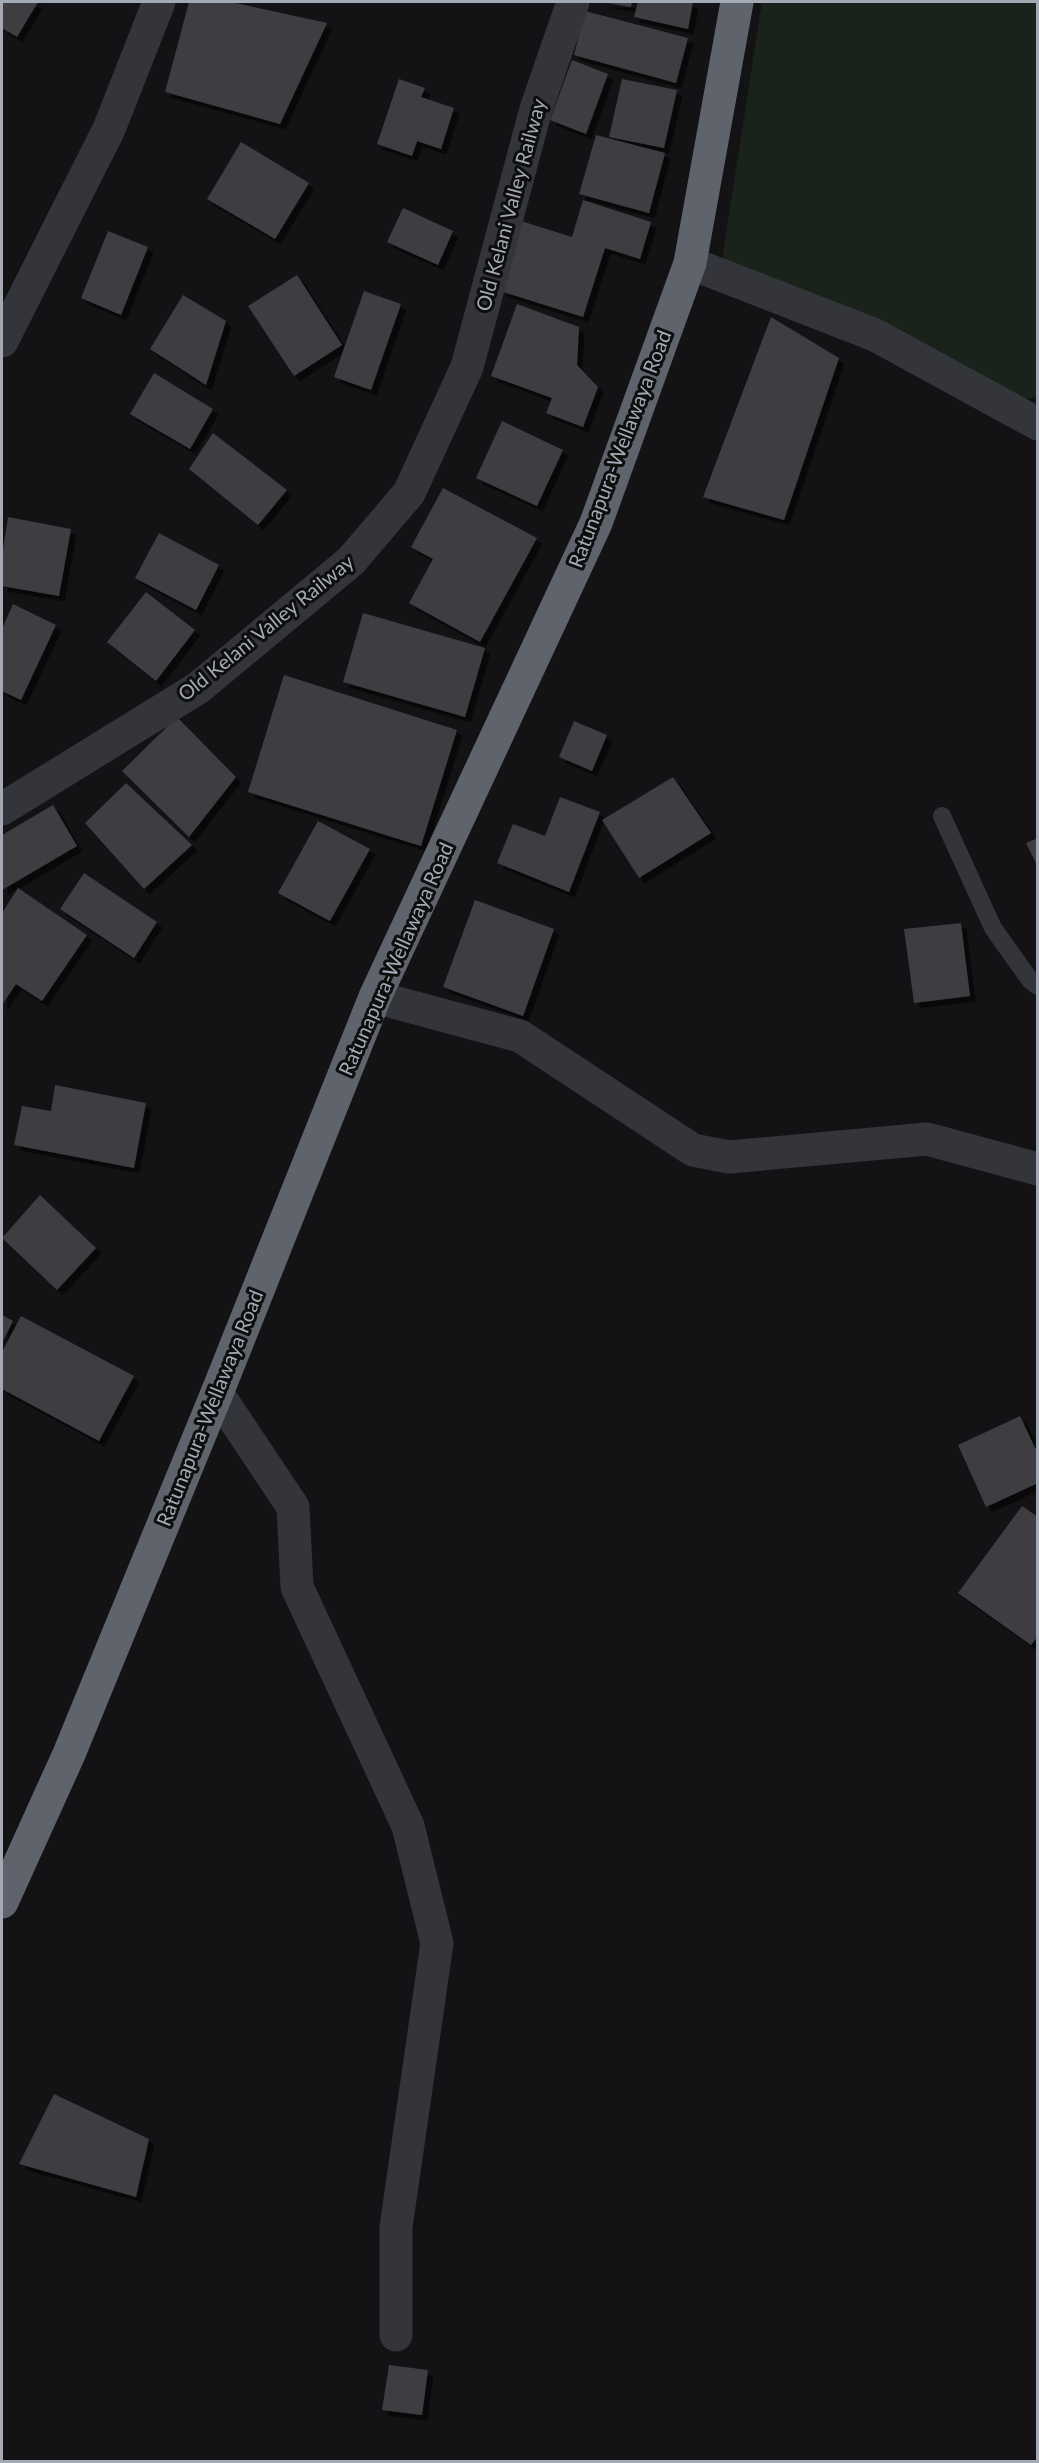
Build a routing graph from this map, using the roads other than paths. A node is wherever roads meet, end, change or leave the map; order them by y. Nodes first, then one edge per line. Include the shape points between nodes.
1 (159, 2) edge
2 (573, 2) edge
3 (737, 2) edge
4 (690, 263) junction
5 (2, 342) edge
6 (1038, 424) edge
7 (2, 809) edge
8 (942, 816) dead end
9 (1038, 986) edge
10 (375, 997) junction
11 (1038, 1169) edge
12 (217, 1393) junction
13 (2, 1902) edge
14 (396, 2335) dead end

1 - 5 street via 109,129
2 - 7 street, Old Kelani Valley Railway via 536,109 467,367 409,493 351,561 198,688
3 - 4 highway, Ratunapura-Wellawaya Road
4 - 6 street via 875,335
4 - 10 highway, Ratunapura-Wellawaya Road via 596,523
8 - 9 lane via 993,928 1029,980
10 - 11 street via 520,1036 693,1150 729,1157 927,1139
10 - 12 highway, Ratunapura-Wellawaya Road
12 - 13 highway, Ratunapura-Wellawaya Road via 69,1754
12 - 14 street via 293,1507 297,1587 408,1826 437,1943 396,2227

